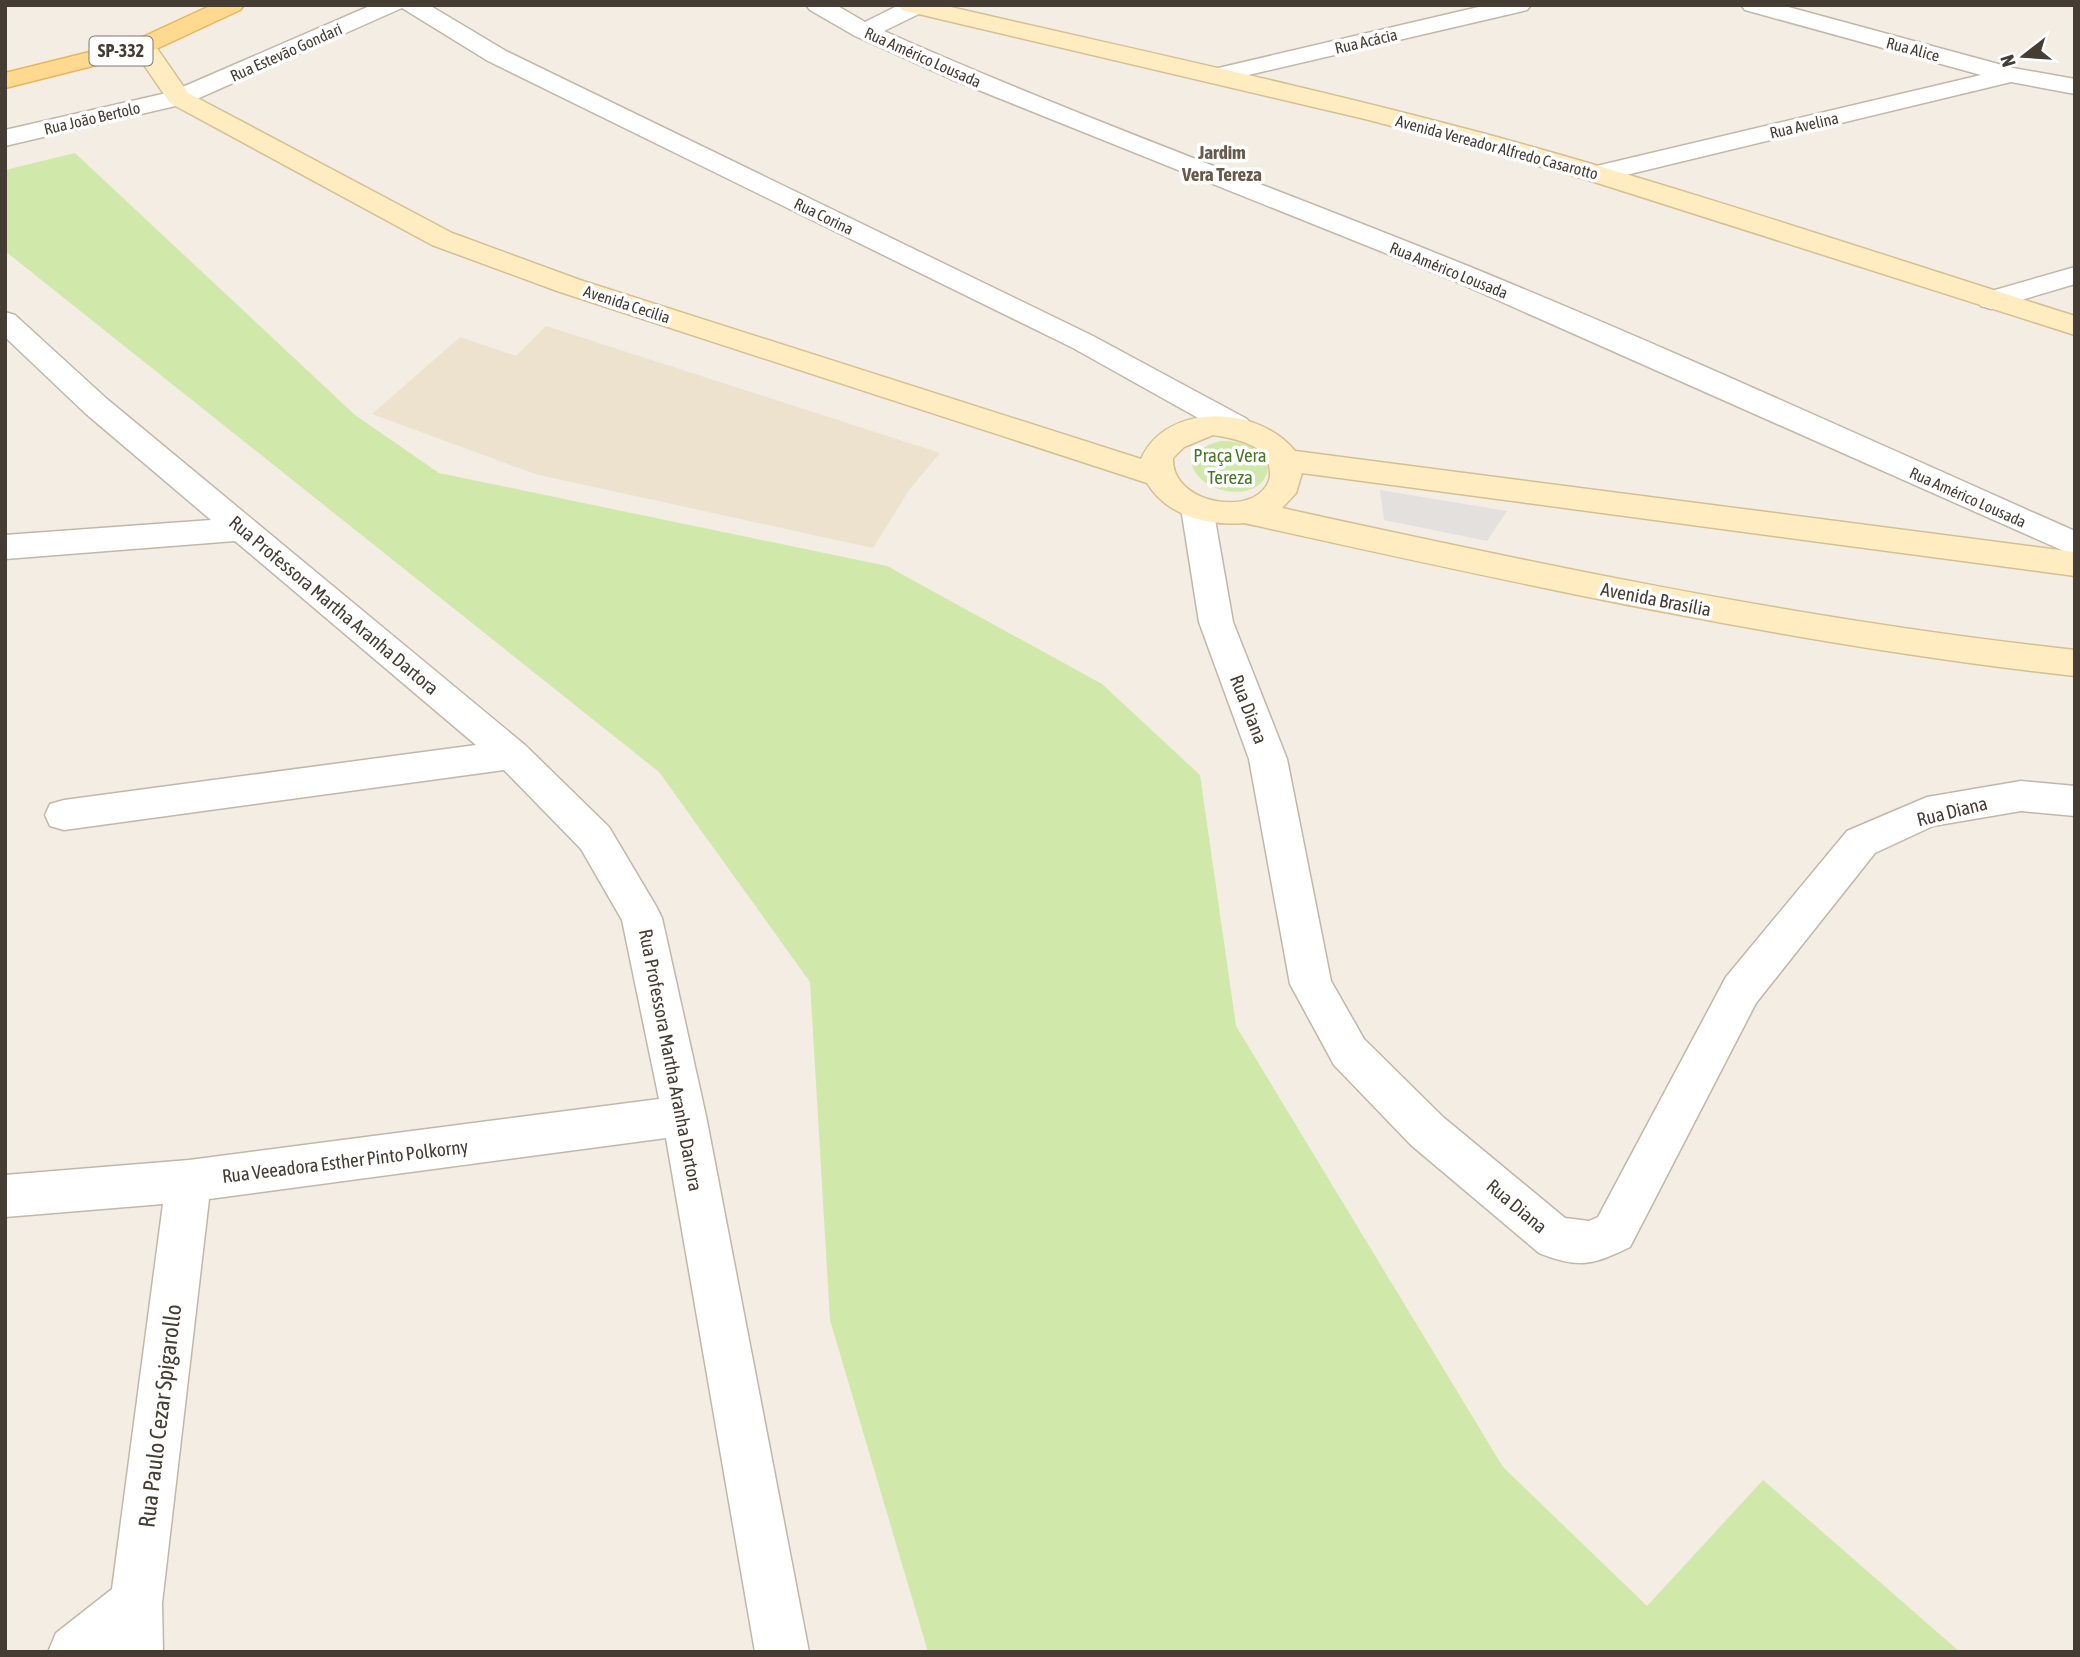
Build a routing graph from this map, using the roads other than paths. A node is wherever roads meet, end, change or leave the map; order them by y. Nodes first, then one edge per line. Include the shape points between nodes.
1 (185, 5) edge
2 (232, 5) edge
3 (393, 5) edge
4 (412, 5) edge
5 (818, 5) edge
6 (1519, 5) edge
7 (1753, 5) edge
8 (914, 6) edge
9 (864, 31) junction
10 (143, 46) junction
11 (5, 60) edge
12 (2011, 75) junction
13 (1214, 76) junction
14 (5, 81) edge
15 (2075, 87) edge
16 (179, 98) junction
17 (5, 138) edge
18 (1597, 174) junction
19 (2075, 275) edge
20 (1991, 300) junction
21 (2075, 326) edge
22 (9, 328) edge
23 (1236, 426) junction
24 (1286, 460) junction
25 (1159, 476) junction
26 (1197, 508) junction
27 (1241, 511) junction
28 (243, 529) junction
29 (2075, 545) edge
30 (5, 547) edge
31 (2075, 564) edge
32 (2075, 663) edge
33 (512, 755) junction
34 (2075, 801) edge
35 (64, 815) dead end
36 (684, 1116) junction
37 (189, 1181) junction
38 (5, 1196) edge
39 (136, 1627) edge
40 (75, 1652) edge
41 (782, 1652) edge

1 - 11 main road, SP-332 via 150,20
2 - 10 main road, SP-332
3 - 16 street, Rua Estevão Gondari
4 - 23 street, Rua Corina via 497,56 1083,342
5 - 9 street, Rua Américo Lousada
6 - 13 street, Rua Acácia
7 - 12 street, Rua Alice
8 - 9 street
8 - 13 street, Avenida Vereador Alfredo Casarotto
9 - 29 street, Rua Américo Lousada via 960,74 1460,274
10 - 14 main road, SP-332
10 - 16 street, Avenida Cecilia
12 - 15 street, Rua Alice
12 - 18 street, Rua Avelina
13 - 18 street, Avenida Vereador Alfredo Casarotto via 1369,112
16 - 17 street, Rua João Bertolo
16 - 25 street, Avenida Cecilia via 442,239 583,290
18 - 20 street, Avenida Vereador Alfredo Casarotto
19 - 20 street
20 - 21 street, Avenida Vereador Alfredo Casarotto
22 - 28 street, Rua Professora Martha Aranha Dartora
23 - 24 street via 1276,445
23 - 25 street via 1192,428 1175,436 1162,447 1157,461
24 - 27 street via 1289,474 1280,492 1260,506
24 - 31 street
25 - 26 street via 1178,499
26 - 27 street
26 - 34 street, Rua Diana via 1216,622 1268,759 1311,984 1349,1052 1427,1131 1555,1238 1591,1243 1614,1232 1741,990 1861,842 1927,812 2021,796
27 - 32 street, Avenida Brasília via 1669,603 1998,656
28 - 30 street
28 - 33 street, Rua Professora Martha Aranha Dartora
33 - 35 street
33 - 36 street, Rua Professora Martha Aranha Dartora via 595,838 642,918
36 - 37 street, Rua Veeadora Esther Pinto Polkorny
36 - 41 street, Rua Professora Martha Aranha Dartora
37 - 38 street, Rua Veeadora Esther Pinto Polkorny
37 - 39 street, Rua Paulo Cezar Spigarollo
39 - 40 street

